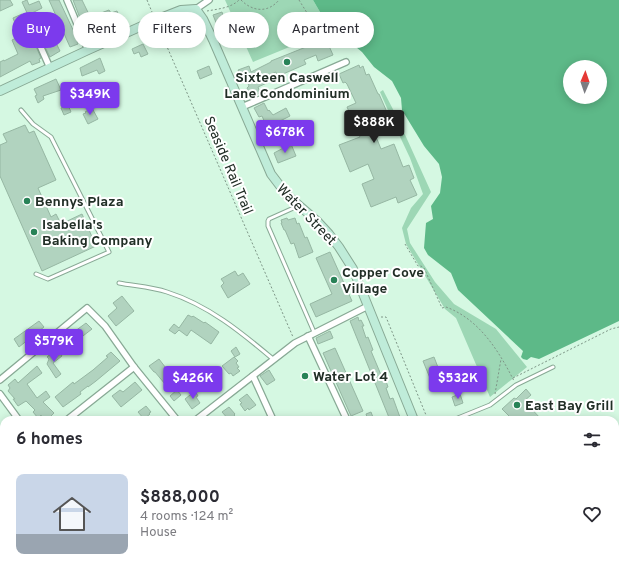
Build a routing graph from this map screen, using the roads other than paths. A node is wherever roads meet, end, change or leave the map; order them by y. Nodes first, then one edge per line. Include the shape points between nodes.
1 (67, 0) edge
2 (209, 0) edge
3 (196, 9) junction
4 (41, 48) edge
5 (88, 50) junction
6 (346, 62) dead end
7 (50, 68) junction
8 (0, 92) edge
9 (242, 108) junction
10 (21, 110) dead end
11 (298, 206) junction
12 (36, 274) dead end
13 (119, 282) dead end
14 (368, 306) junction
15 (314, 332) junction
16 (308, 336) junction
17 (273, 359) junction
18 (134, 367) junction
19 (553, 367) dead end
20 (253, 376) junction
21 (0, 380) edge
22 (0, 394) edge
23 (16, 416) edge
24 (72, 416) edge
25 (174, 416) edge
26 (201, 416) edge
27 (271, 416) edge
28 (345, 416) edge
29 (412, 416) edge
30 (464, 416) edge

1 - 5 street
2 - 3 street
3 - 5 main road via 181,10
3 - 9 main road, Water Street via 203,19
4 - 7 street
5 - 7 main road
6 - 9 street
7 - 8 main road
9 - 11 main road, Water Street via 271,174
10 - 12 lane via 51,137 109,252 48,279
11 - 14 main road, Water Street via 340,247 353,269
11 - 15 lane via 269,219 268,226
13 - 17 lane via 167,292 203,307 246,336
14 - 15 street
14 - 29 main road, Water Street
15 - 16 street
16 - 17 street
16 - 28 street
17 - 20 street
18 - 21 street via 105,326 88,308
18 - 24 street
18 - 25 street
19 - 30 lane via 516,385 494,403
20 - 26 street
20 - 27 street
22 - 23 street

